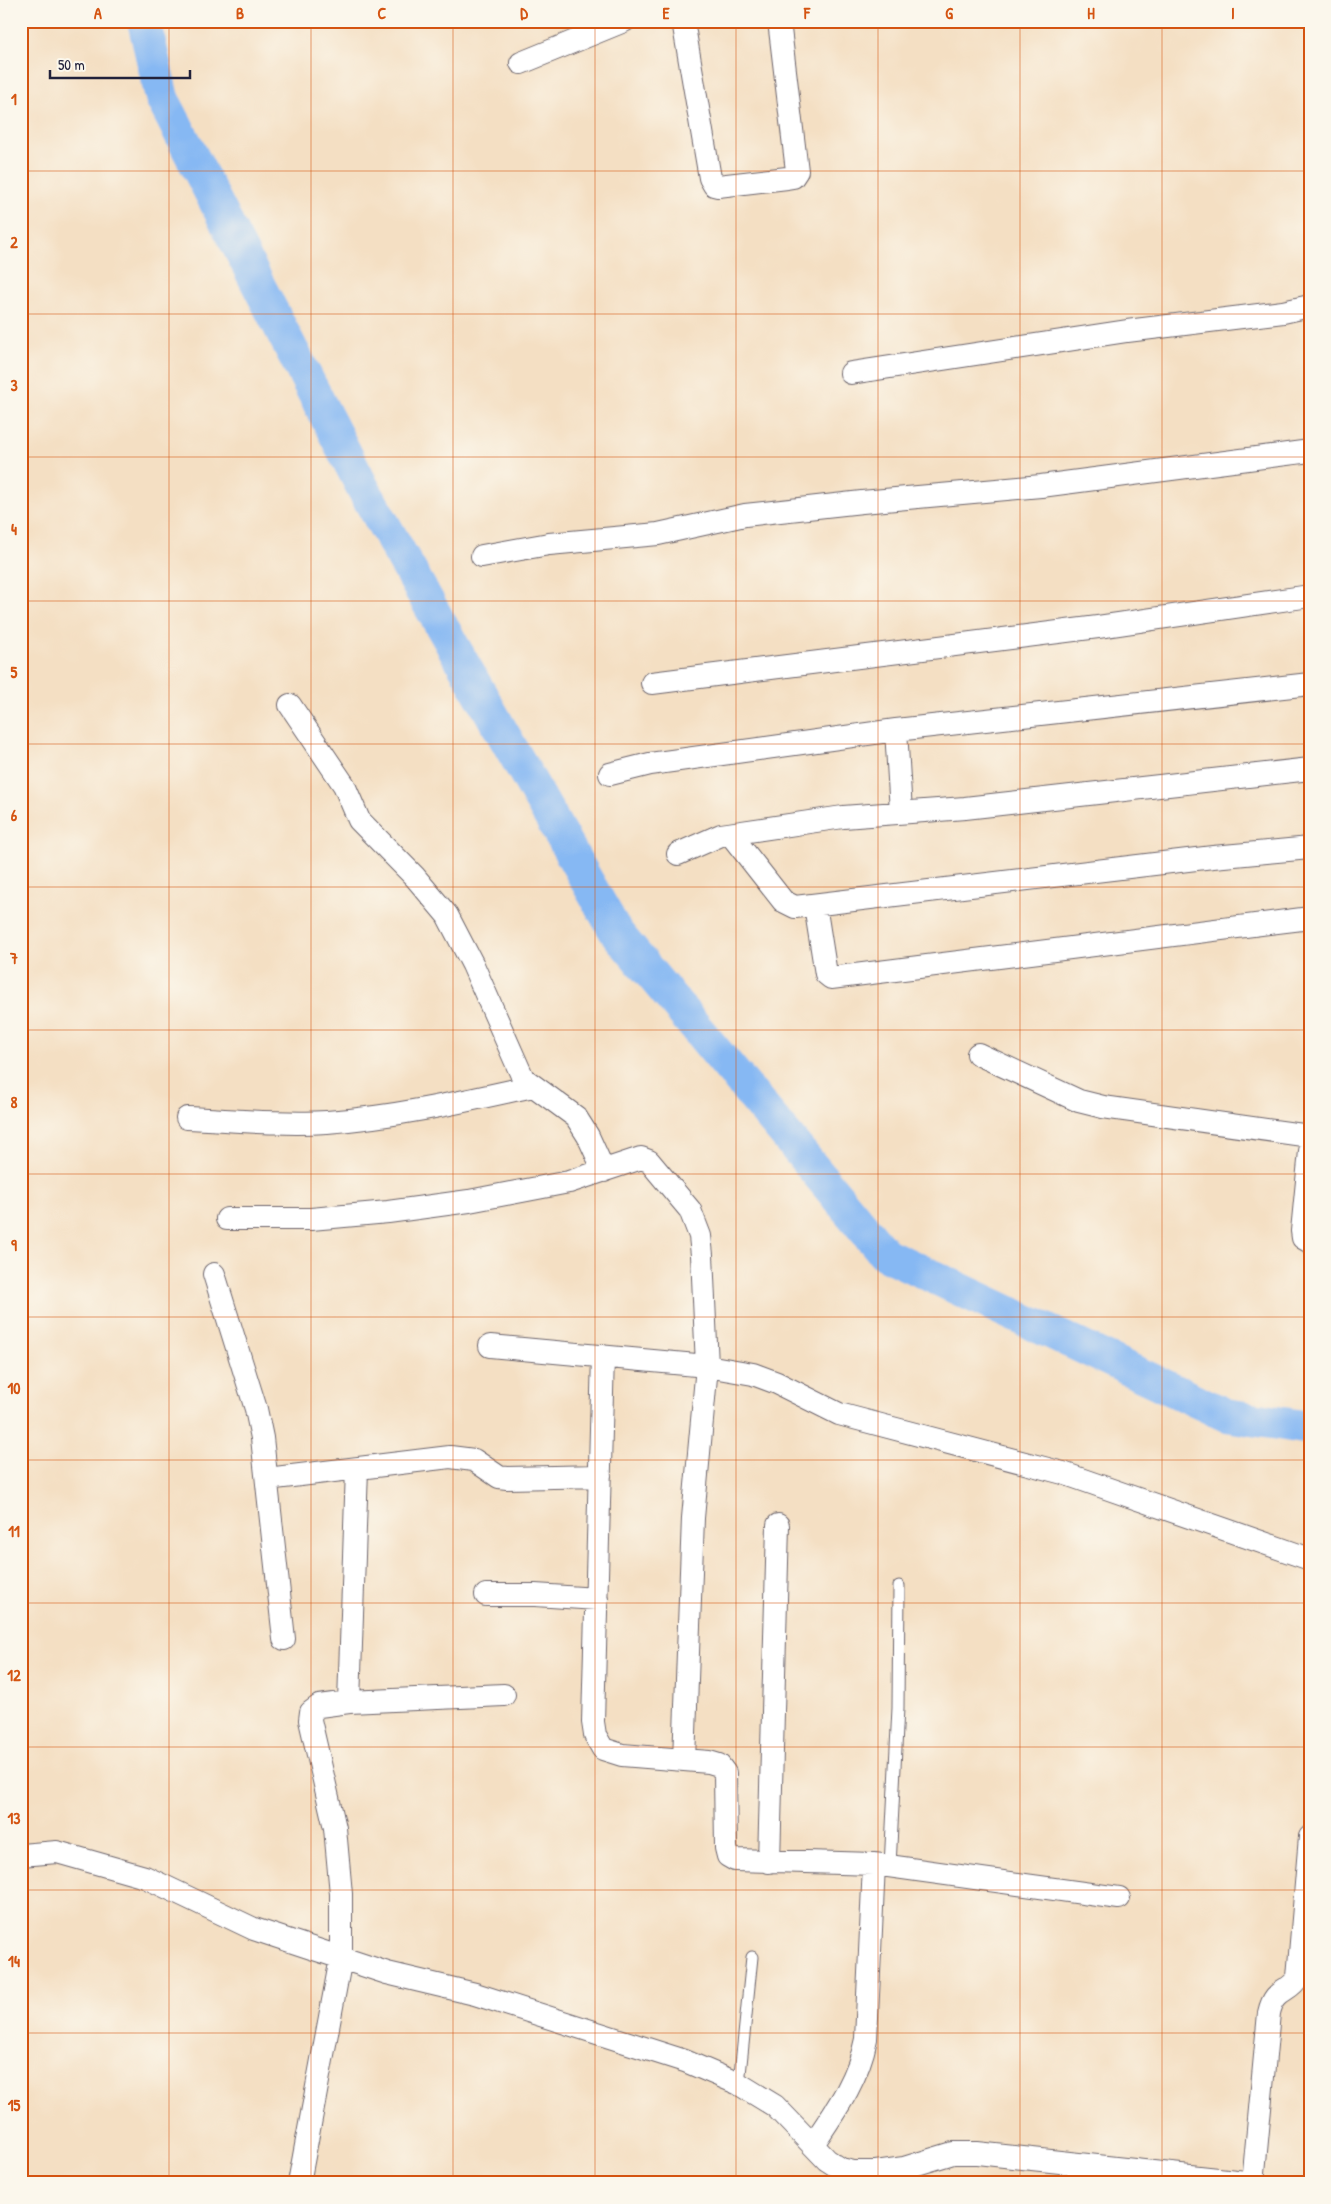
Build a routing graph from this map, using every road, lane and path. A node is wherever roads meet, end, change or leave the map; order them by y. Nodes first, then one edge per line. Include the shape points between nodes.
1 (624, 21) edge
2 (683, 21) edge
3 (779, 21) edge
4 (521, 63) dead end
5 (1310, 306) edge
6 (851, 373) dead end
7 (1310, 451) edge
8 (482, 556) dead end
9 (1310, 596) edge
10 (652, 683) dead end
11 (1310, 684) edge
12 (290, 704) dead end
13 (896, 730) junction
14 (1310, 770) edge
15 (610, 774) dead end
16 (901, 812) junction
17 (731, 835) junction
18 (1310, 848) edge
19 (678, 854) dead end
20 (815, 905) junction
21 (1310, 918) edge
22 (978, 1054) dead end
23 (533, 1086) junction
24 (186, 1118) dead end
25 (1310, 1136) edge
26 (1310, 1151) edge
27 (604, 1171) junction
28 (227, 1220) dead end
29 (1310, 1242) edge
30 (214, 1274) dead end
31 (490, 1346) dead end
32 (603, 1356) junction
33 (707, 1366) junction
34 (357, 1469) junction
35 (600, 1476) junction
36 (267, 1479) junction
37 (778, 1525) dead end
38 (1310, 1558) edge
39 (899, 1586) dead end
40 (486, 1595) dead end
41 (597, 1598) junction
42 (284, 1639) dead end
43 (504, 1695) dead end
44 (349, 1702) junction
45 (684, 1760) junction
46 (1309, 1851) edge
47 (21, 1854) edge
48 (769, 1862) junction
49 (882, 1865) junction
50 (1119, 1898) dead end
51 (341, 1958) junction
52 (752, 1958) dead end
53 (739, 2084) junction
54 (813, 2144) junction
55 (914, 2174) edge
56 (299, 2183) edge
57 (1254, 2183) edge

1 - 4 street
2 - 3 street via 710,178 718,186 787,178 796,174
5 - 6 street
7 - 8 street via 1041,486 744,515 658,534 549,544
9 - 10 street via 1098,627
11 - 13 street
12 - 23 street via 344,785 359,820 416,877 447,915 520,1072
13 - 15 street via 650,764
13 - 16 street
14 - 16 street via 965,808
16 - 17 street
17 - 19 street via 713,838
17 - 20 street via 786,904 795,907
18 - 20 street
20 - 21 street via 826,974 832,978
22 - 25 street via 1078,1101
23 - 24 street via 416,1111 326,1122
23 - 27 street via 576,1117
26 - 29 street via 1302,1231 1303,1238
27 - 28 street via 540,1188 388,1212 311,1219
27 - 33 street via 636,1158 645,1159 690,1210 700,1236
30 - 36 street via 256,1409
31 - 32 street
32 - 33 street
32 - 35 street
33 - 38 street via 753,1374 839,1414 1063,1473
33 - 45 street via 694,1518
34 - 35 street via 464,1457 499,1477
34 - 36 street
34 - 44 street
35 - 41 street
36 - 42 street
37 - 48 street
39 - 49 lane via 898,1708
40 - 41 street
41 - 45 street via 594,1722 598,1742 610,1752
43 - 44 street
44 - 51 street via 315,1708 310,1720 335,1828 341,1894
45 - 48 street via 716,1763 723,1768 728,1856 742,1861
46 - 57 street via 1298,1977 1274,1998 1268,2013
47 - 51 street via 57,1852 145,1877 240,1924
48 - 49 street
49 - 50 street
49 - 54 street via 862,2059 844,2099
51 - 53 street via 566,2022 685,2060
51 - 56 street
52 - 53 lane
53 - 54 street via 775,2106
54 - 55 street via 840,2169 876,2172 904,2168
55 - 57 street via 953,2153 977,2153

